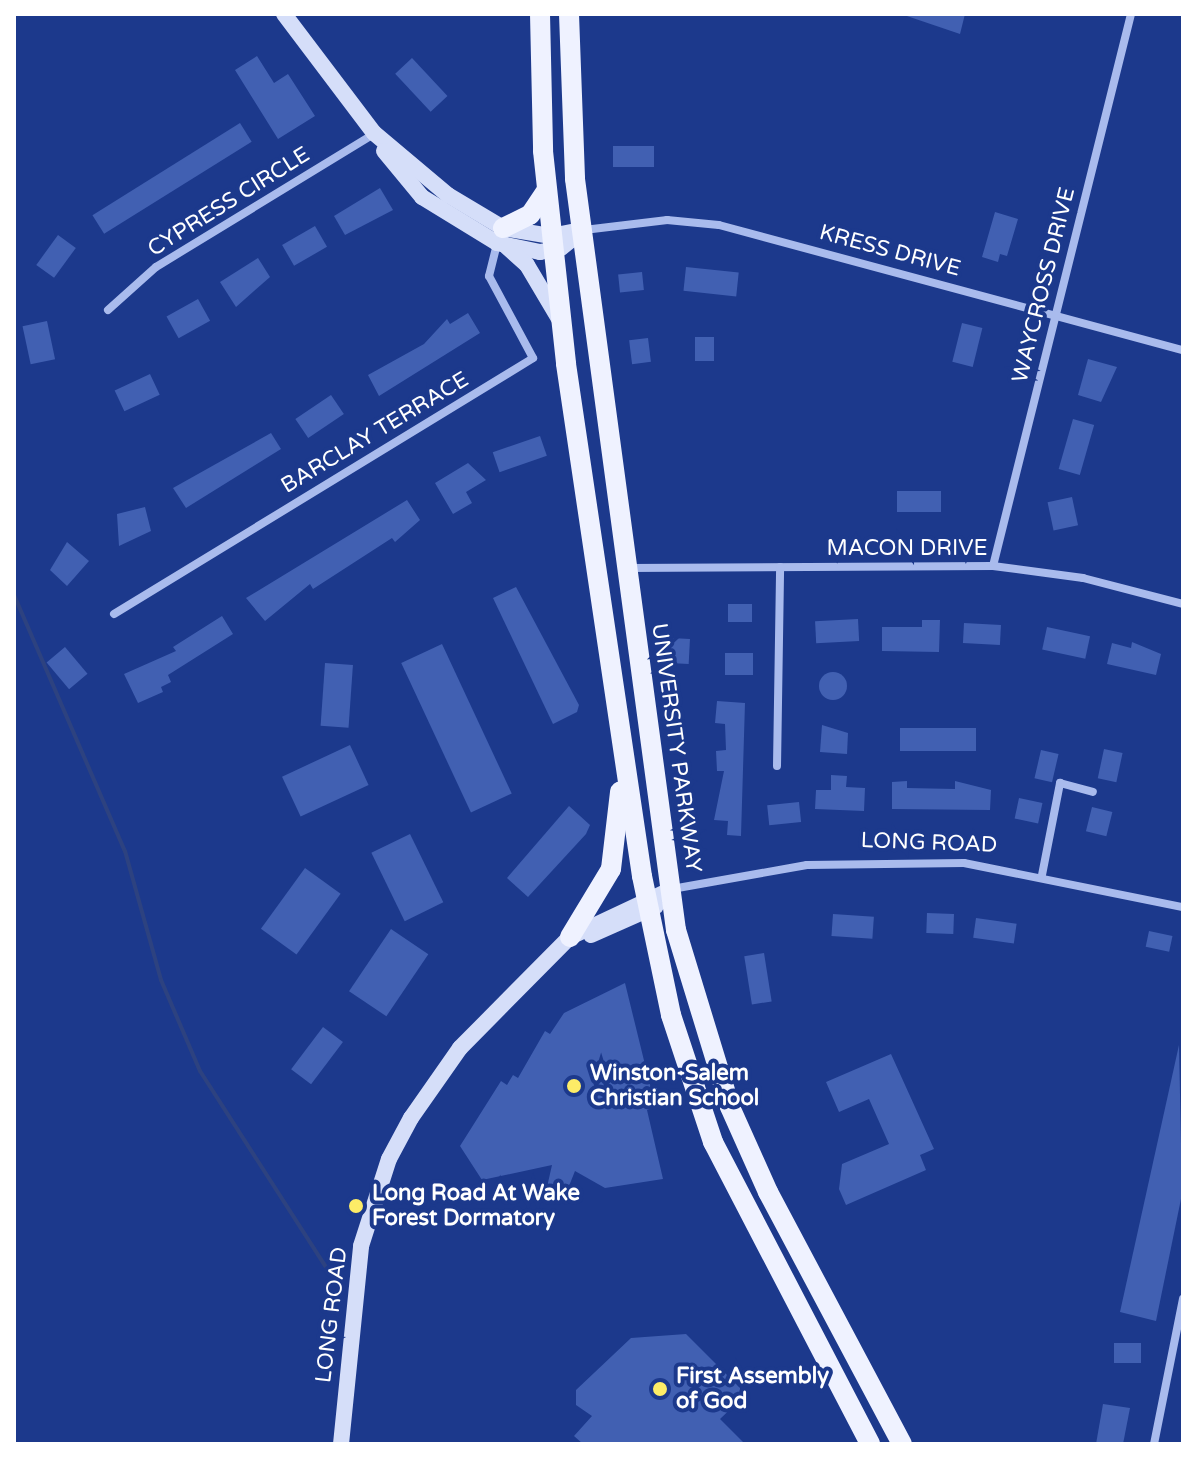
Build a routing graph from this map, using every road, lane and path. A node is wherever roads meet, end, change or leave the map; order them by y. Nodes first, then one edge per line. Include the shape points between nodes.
1 (284, 14) edge
2 (540, 14) edge
3 (569, 14) edge
4 (1131, 14) edge
5 (374, 133) junction
6 (547, 190) junction
7 (583, 230) junction
8 (502, 239) junction
9 (552, 243) junction
10 (108, 310) dead end
11 (1055, 315) junction
12 (561, 323) junction
13 (1183, 350) edge
14 (993, 566) junction
15 (780, 567) junction
16 (626, 568) junction
17 (1183, 604) edge
18 (114, 614) dead end
19 (625, 761) junction
20 (777, 766) dead end
21 (1093, 792) dead end
22 (1042, 875) junction
23 (672, 889) junction
24 (648, 907) junction
25 (1183, 907) edge
26 (570, 937) junction
27 (545, 963) junction
28 (1183, 1299) edge
29 (341, 1444) edge
30 (870, 1444) edge
31 (902, 1444) edge
32 (1154, 1444) edge

1 - 5 main road
2 - 6 main road
3 - 7 main road, UNIVERSITY PARKWAY via 568,101
4 - 11 street, WAYCROSS DRIVE
5 - 8 main road
5 - 10 street, CYPRESS CIRCLE via 156,267
6 - 8 main road via 530,215
6 - 9 main road
7 - 9 main road
7 - 11 street, KRESS DRIVE via 667,220 719,225
7 - 16 main road, UNIVERSITY PARKWAY
8 - 9 main road
8 - 12 main road via 527,265
8 - 18 street, BARCLAY TERRACE via 489,276 533,358
9 - 12 main road
11 - 13 street, KRESS DRIVE
11 - 14 street, WAYCROSS DRIVE
12 - 19 main road
14 - 15 street, MACON DRIVE
14 - 17 street, MACON DRIVE via 1083,578
15 - 16 street, MACON DRIVE
15 - 20 street
16 - 23 main road, UNIVERSITY PARKWAY
19 - 24 main road
19 - 26 main road via 611,869
21 - 22 street via 1060,783
22 - 23 street, LONG ROAD via 880,861 807,865
22 - 25 street, LONG ROAD
23 - 24 main road, LONG ROAD
23 - 31 main road, UNIVERSITY PARKWAY via 676,930 730,1107 768,1192
24 - 26 main road, LONG ROAD
24 - 27 main road, LONG ROAD
24 - 30 main road via 674,1027 713,1142
26 - 27 main road, LONG ROAD
27 - 29 main road, LONG ROAD via 460,1048 389,1159 356,1277
28 - 32 street

